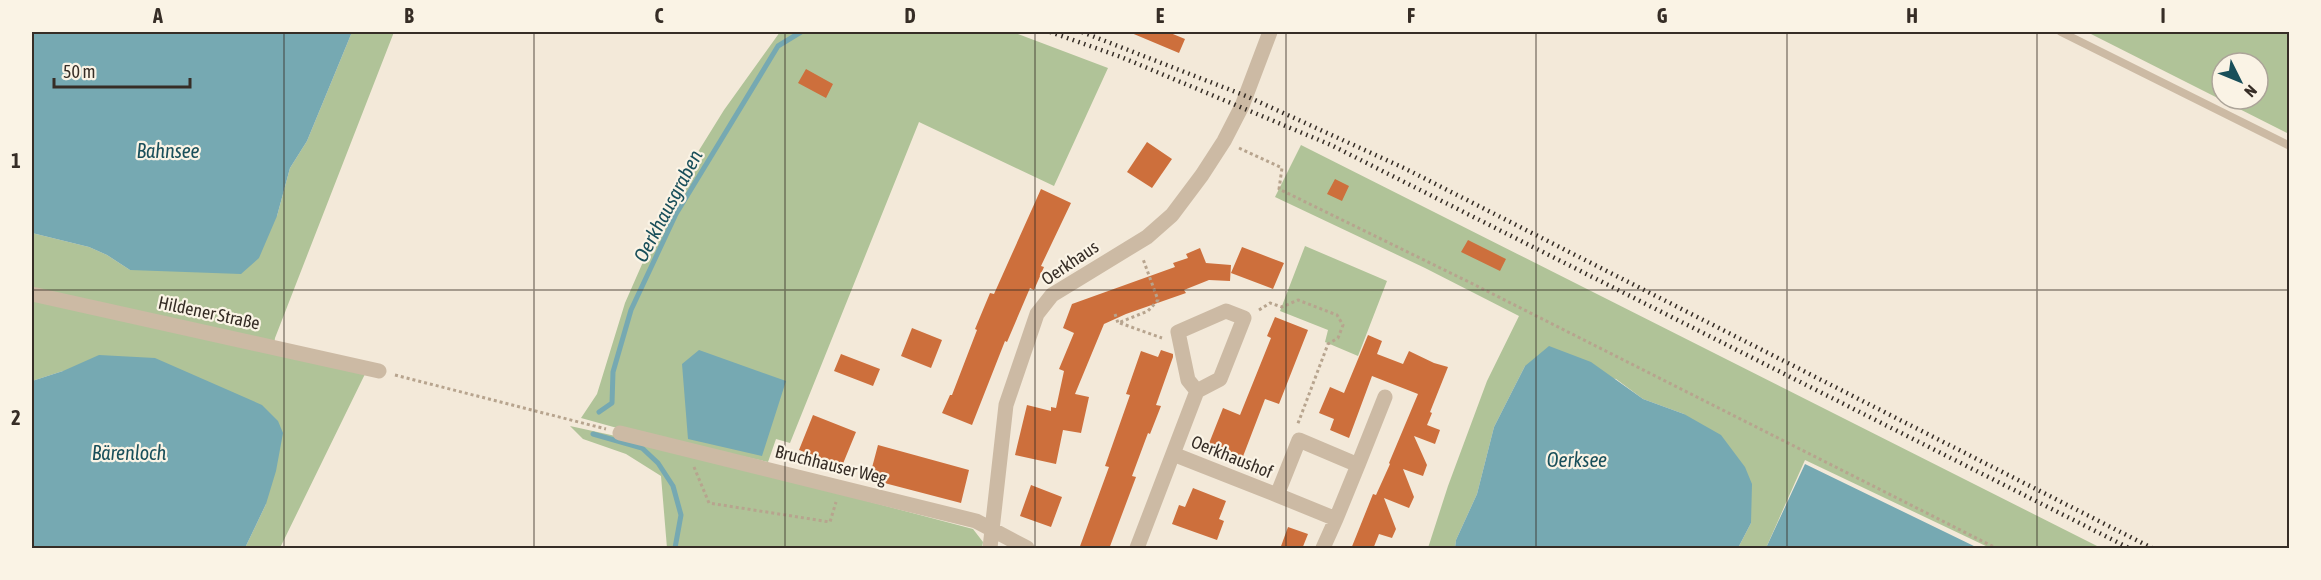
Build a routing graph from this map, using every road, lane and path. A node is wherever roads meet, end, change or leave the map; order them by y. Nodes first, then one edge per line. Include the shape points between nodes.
1 (1270, 32) edge
2 (2061, 32) edge
3 (2289, 146) edge
4 (1237, 147) dead end
5 (1137, 243) junction
6 (32, 294) edge
7 (1115, 314) dead end
8 (1244, 318) junction
9 (1118, 323) junction
10 (1166, 339) dead end
11 (379, 371) joint
12 (1197, 391) junction
13 (1385, 398) dead end
14 (620, 432) joint
15 (1299, 440) junction
16 (687, 449) junction
17 (1173, 454) junction
18 (1358, 465) junction
19 (840, 487) junction
20 (1277, 495) junction
21 (1336, 519) junction
22 (992, 530) junction
23 (990, 549) edge
24 (1027, 549) edge
25 (1137, 549) edge
26 (1323, 549) edge
27 (1996, 549) edge

1 - 5 street, Oerkhaus via 1242,106 1202,175 1172,215
2 - 3 lane
4 - 27 path via 1282,168 1279,189
5 - 9 path via 1158,300 1148,311
5 - 22 street, Oerkhaus via 1052,295 1037,314 1006,405
6 - 11 street, Hildener Straße
7 - 9 path
8 - 12 street via 1220,379
8 - 12 street via 1226,311 1178,332 1188,380
8 - 15 path via 1270,303 1282,307 1298,300 1337,315 1343,325 1338,338 1328,344 1303,409 1295,431
9 - 10 path
11 - 14 path
12 - 17 street, Oerkhaushof
13 - 18 street
14 - 16 street, Bruchhauser Weg
15 - 18 street
15 - 20 street, Oerkhaushof
16 - 19 street, Bruchhauser Weg
16 - 19 path via 709,503 830,522
17 - 20 street, Oerkhaushof
17 - 25 street, Oerkhaushof
18 - 21 street
19 - 22 street, Bruchhauser Weg via 976,521
20 - 21 street, Oerkhaushof
21 - 26 street
22 - 23 street, Oerkhaus
22 - 24 street, Bruchhauser Weg

